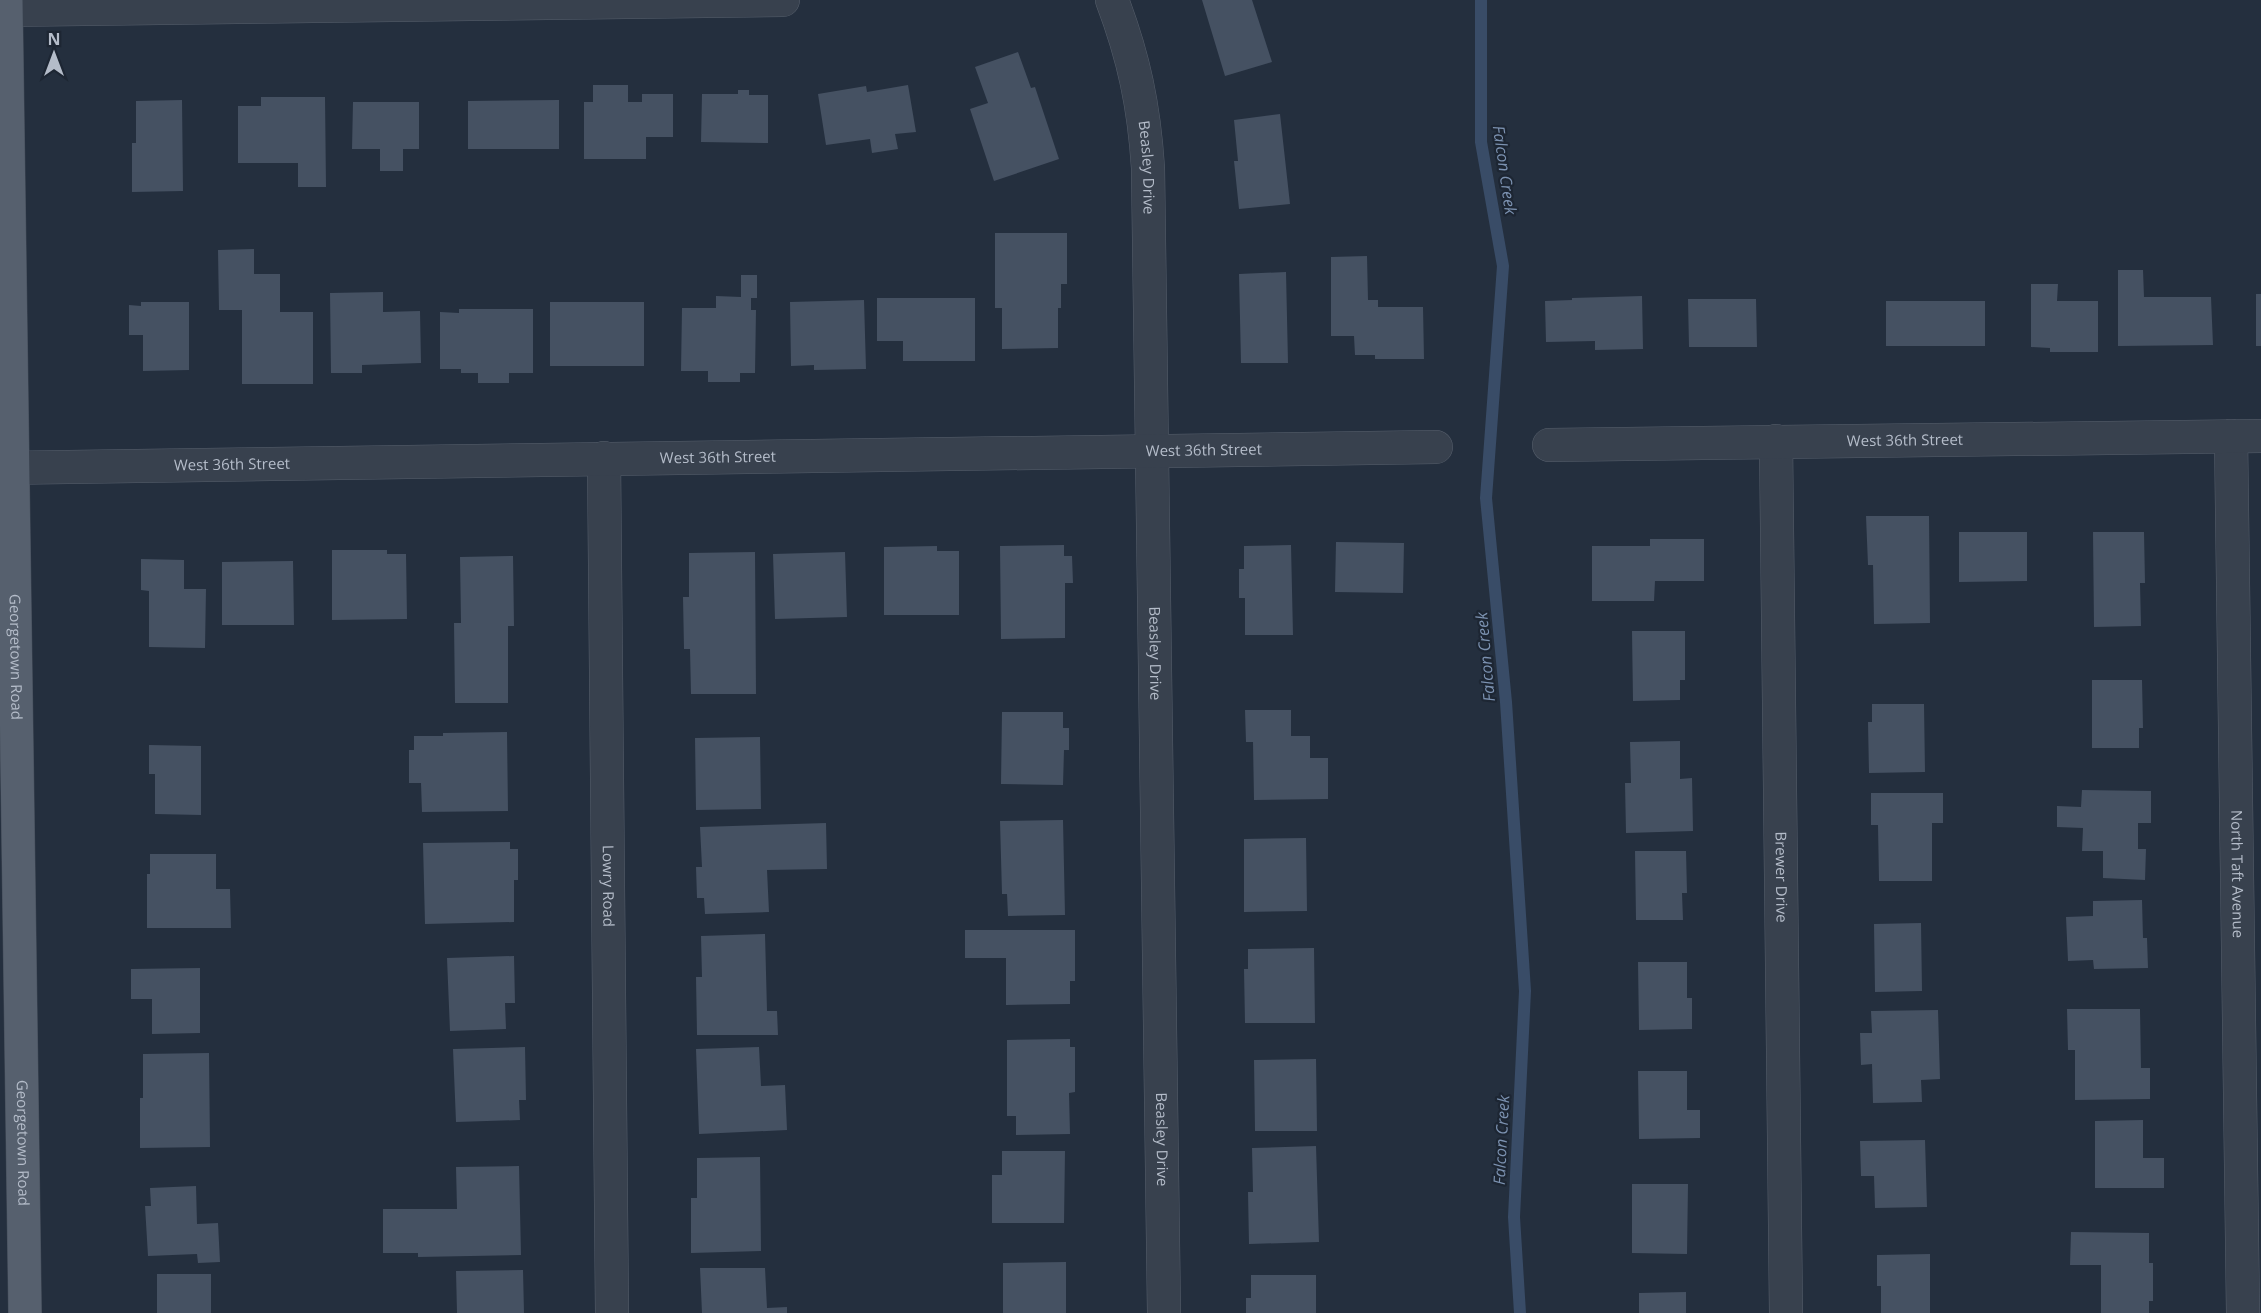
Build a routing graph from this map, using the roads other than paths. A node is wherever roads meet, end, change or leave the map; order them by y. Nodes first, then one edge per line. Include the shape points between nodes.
1 (783, 0) edge
2 (1112, 0) edge
3 (528, 1) edge
4 (6, 5) edge
5 (2246, 436) edge
6 (1776, 441) junction
7 (1549, 446) dead end
8 (1436, 447) dead end
9 (1151, 451) junction
10 (604, 458) junction
11 (6, 468) edge
12 (25, 1313) edge
13 (612, 1313) edge
14 (1164, 1313) edge
15 (1786, 1313) edge
16 (2243, 1313) edge

1 - 3 street
2 - 9 street, Beasley Drive via 1133,62 1145,129
3 - 4 street
4 - 11 main road, Georgetown Road
5 - 6 street, West 36th Street
5 - 16 street, North Taft Avenue
6 - 7 street, West 36th Street
6 - 15 street, Brewer Drive
8 - 9 street, West 36th Street
9 - 10 street, West 36th Street
9 - 14 street, Beasley Drive
10 - 11 street, West 36th Street
10 - 13 street, Lowry Road
11 - 12 main road, Georgetown Road

